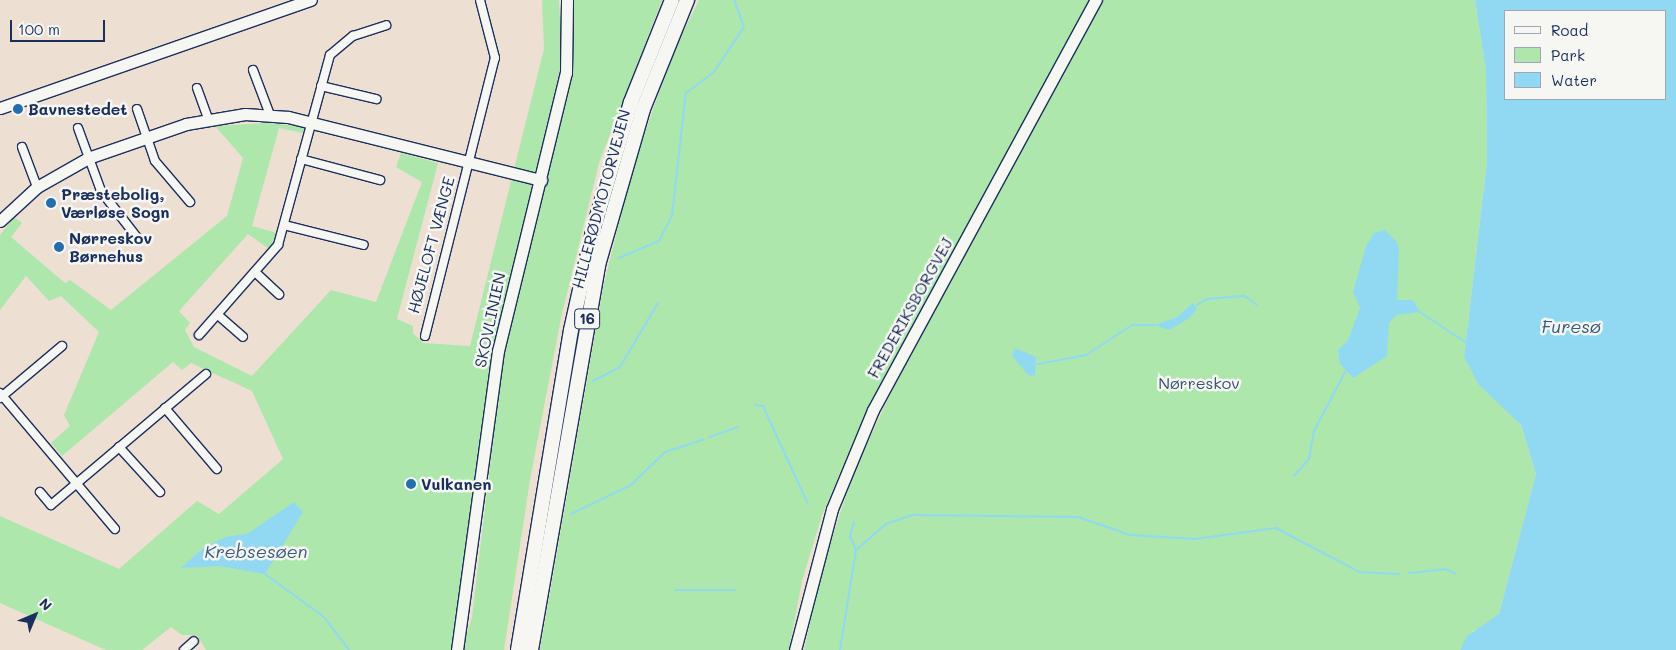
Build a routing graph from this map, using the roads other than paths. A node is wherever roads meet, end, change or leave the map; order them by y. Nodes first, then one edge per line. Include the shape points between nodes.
1 (311, 0) edge
2 (480, 0) edge
3 (567, 0) edge
4 (672, 0) edge
5 (686, 0) edge
6 (1096, 0) edge
7 (386, 25) dead end
8 (253, 70) dead end
9 (321, 86) junction
10 (197, 88) dead end
11 (376, 99) dead end
12 (0, 108) edge
13 (136, 109) dead end
14 (270, 115) junction
15 (208, 118) junction
16 (312, 122) junction
17 (78, 128) dead end
18 (147, 137) junction
19 (22, 148) dead end
20 (88, 158) junction
21 (301, 159) junction
22 (470, 162) junction
23 (380, 180) dead end
24 (541, 180) junction
25 (37, 187) junction
26 (190, 202) dead end
27 (0, 221) edge
28 (284, 225) junction
29 (139, 240) dead end
30 (364, 245) dead end
31 (255, 272) junction
32 (279, 294) dead end
33 (218, 314) junction
34 (199, 335) dead end
35 (242, 336) dead end
36 (424, 336) dead end
37 (62, 346) dead end
38 (206, 374) dead end
39 (1, 396) edge
40 (165, 408) junction
41 (119, 447) junction
42 (217, 469) dead end
43 (76, 483) junction
44 (40, 492) dead end
45 (160, 492) dead end
46 (115, 530) dead end
47 (194, 641) dead end
48 (184, 650) edge
49 (457, 650) edge
50 (518, 650) edge
51 (531, 650) edge
52 (795, 650) edge

1 - 12 street
2 - 22 street, HØJELOFT VÆNGE via 495,50
3 - 24 street, SKOVLINIEN via 567,66
4 - 50 highway, HILLERØDMOTORVEJEN / 16 via 632,102 594,227 571,330
5 - 51 highway, HILLERØDMOTORVEJEN / 16 via 643,109 598,265
6 - 52 street, FREDERIKSBORGVEJ via 873,410 832,509
7 - 9 street via 344,40 330,55
8 - 14 street
9 - 11 street
9 - 16 street
10 - 15 street
13 - 18 street
14 - 15 street, HØJELOFT VÆNGE
14 - 16 street, HØJELOFT VÆNGE
15 - 18 street, HØJELOFT VÆNGE
16 - 21 street
16 - 22 street, HØJELOFT VÆNGE
17 - 20 street
18 - 20 street, HØJELOFT VÆNGE
18 - 26 street via 155,161
19 - 25 street
20 - 25 street, HØJELOFT VÆNGE
20 - 29 street via 101,191
21 - 23 street
21 - 28 street
22 - 24 street, HØJELOFT VÆNGE
22 - 36 street, HØJELOFT VÆNGE
24 - 49 street, SKOVLINIEN via 498,351
25 - 27 street, HØJELOFT VÆNGE
28 - 30 street
28 - 31 street via 278,245
31 - 32 street
31 - 33 street
33 - 34 street
33 - 35 street
37 - 39 street
38 - 40 street
39 - 43 street
40 - 41 street
40 - 42 street
41 - 43 street
41 - 45 street
43 - 44 street via 51,505
43 - 46 street
47 - 48 street

